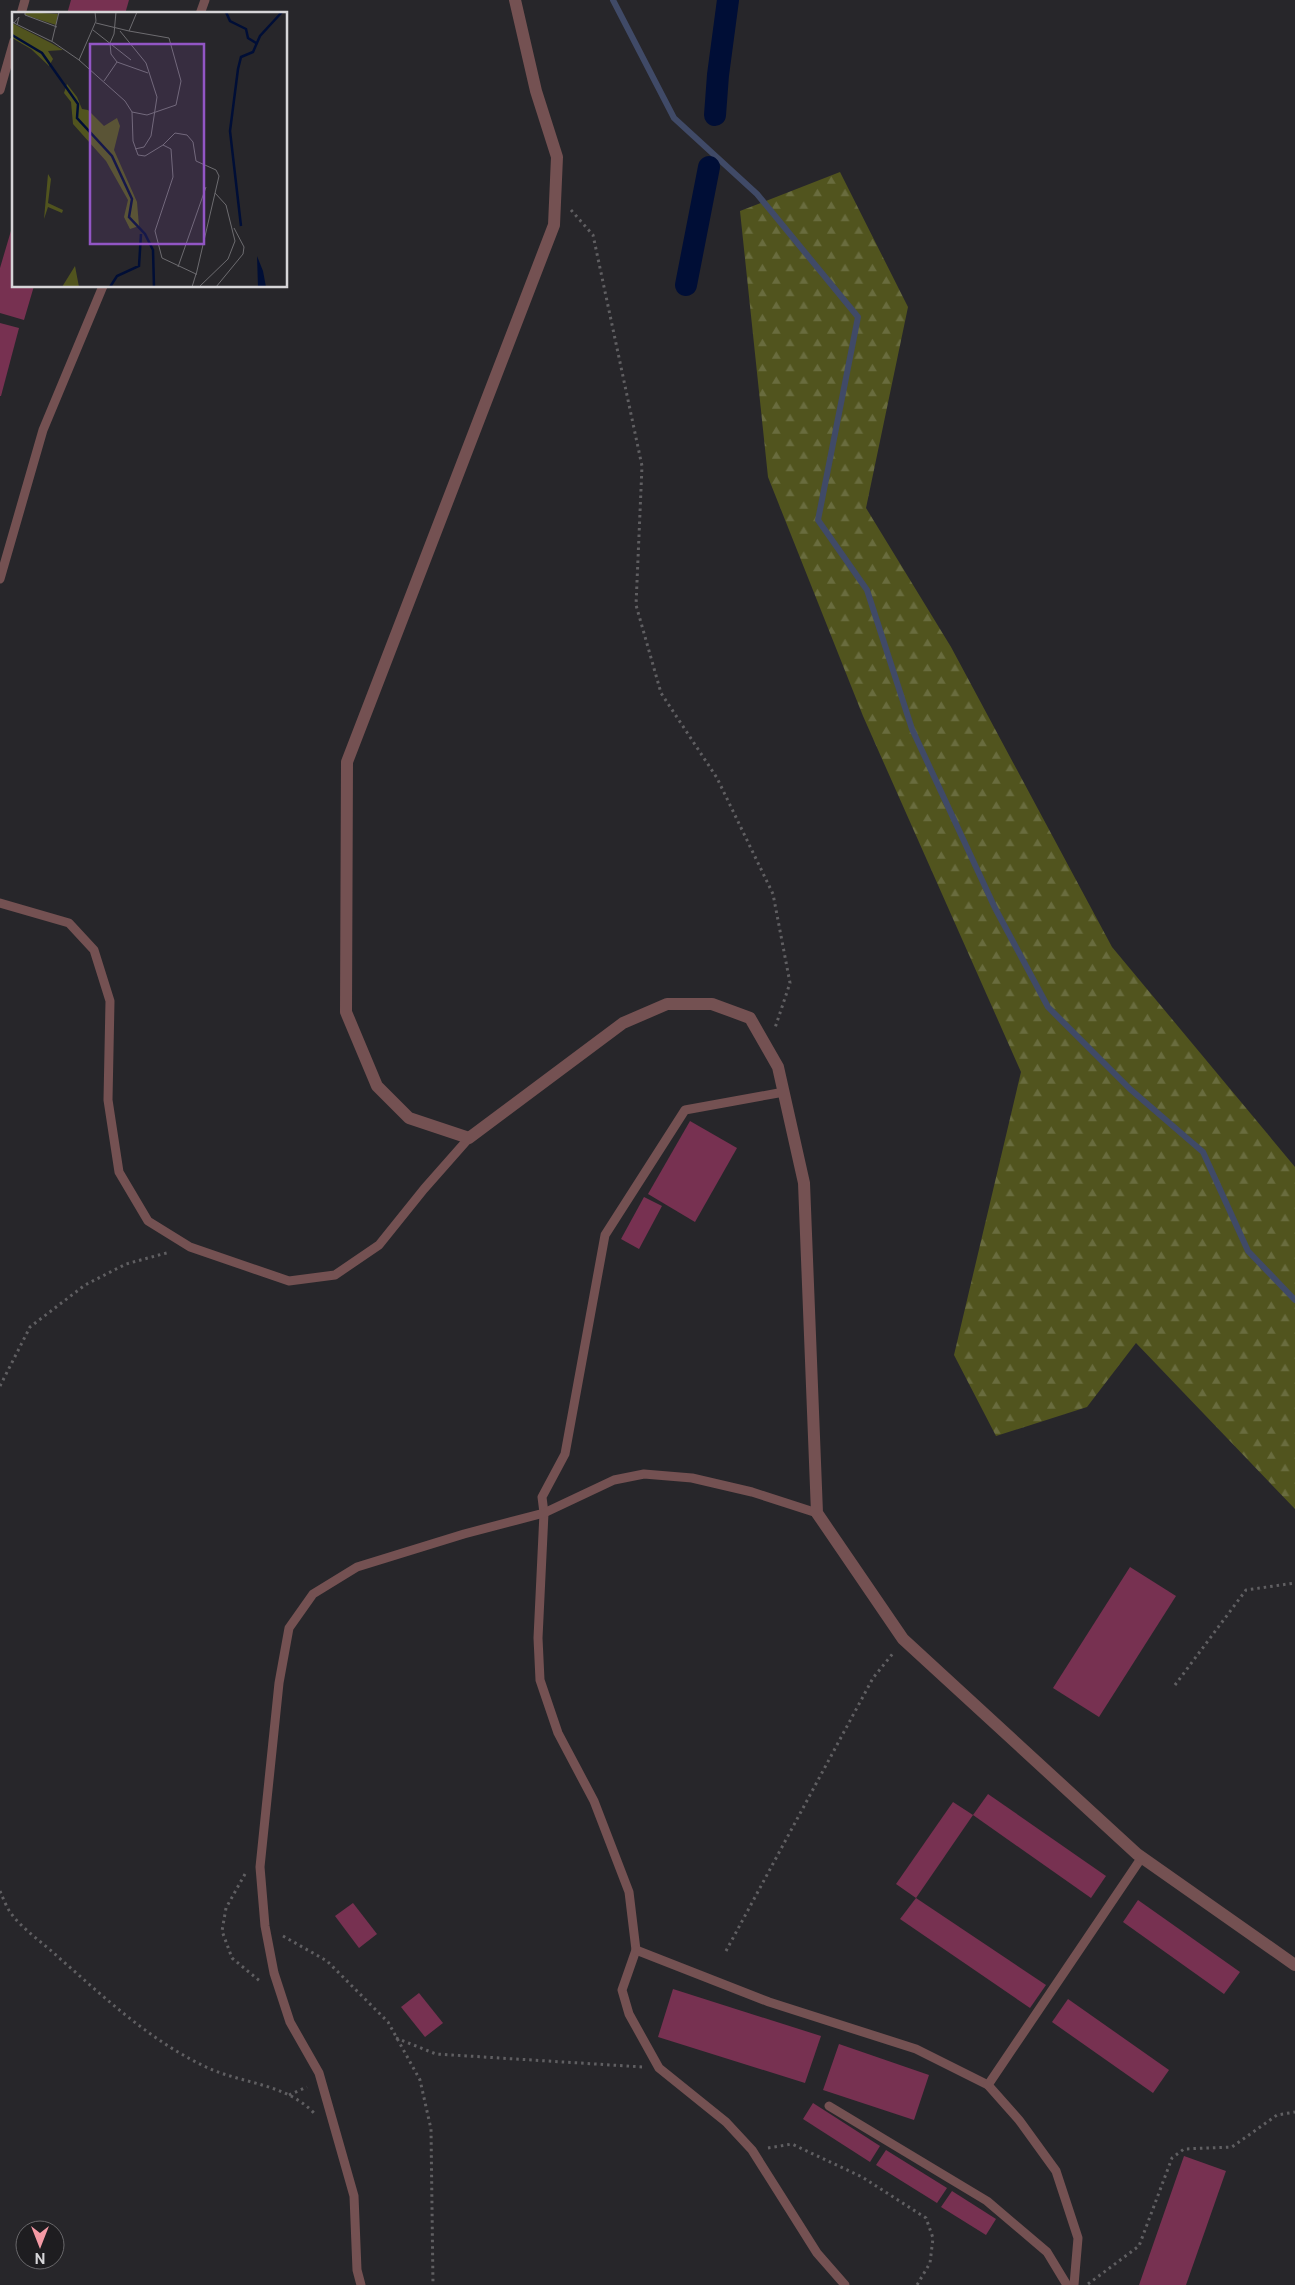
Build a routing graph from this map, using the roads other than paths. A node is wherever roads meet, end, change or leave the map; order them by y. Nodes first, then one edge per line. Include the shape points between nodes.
1 (205, 0) edge
2 (514, 0) edge
3 (201, 12) edge
4 (12, 48) edge
5 (0, 90) edge
6 (102, 288) edge
7 (0, 579) edge
8 (0, 903) edge
9 (784, 1092) junction
10 (469, 1138) junction
11 (544, 1512) junction
12 (817, 1512) junction
13 (1142, 1857) junction
14 (636, 1950) junction
15 (1295, 1965) edge
16 (988, 2085) junction
17 (829, 2106) dead end
18 (361, 2285) edge
19 (845, 2285) edge
20 (1067, 2285) edge
21 (1074, 2285) edge

1 - 3 lane
2 - 10 street via 536,91 557,157 554,225 346,762 346,1012 376,1086 409,1118
4 - 5 lane
6 - 7 lane via 43,430
8 - 10 lane via 69,923 94,950 110,1001 108,1100 119,1172 148,1221 190,1247 289,1281 335,1275 379,1245
9 - 10 street via 778,1067 750,1018 712,1004 667,1004 623,1023
9 - 11 lane via 685,1110 605,1235 566,1454 542,1497
9 - 12 street via 804,1183
11 - 12 lane via 614,1480 644,1474 692,1478
11 - 14 lane via 538,1638 540,1680 558,1733 594,1801 629,1892
11 - 18 lane via 357,1567 313,1594 289,1628 279,1683 260,1866 265,1926 274,1974 290,2022 319,2074 354,2196 357,2270
12 - 13 street via 903,1639
13 - 15 street
13 - 16 lane
14 - 16 lane via 769,2002 916,2049
14 - 19 lane via 622,1990 629,2014 659,2068 726,2122 752,2150 817,2253
16 - 21 lane via 1019,2120 1056,2171 1078,2238
17 - 20 lane via 987,2201 1047,2252

